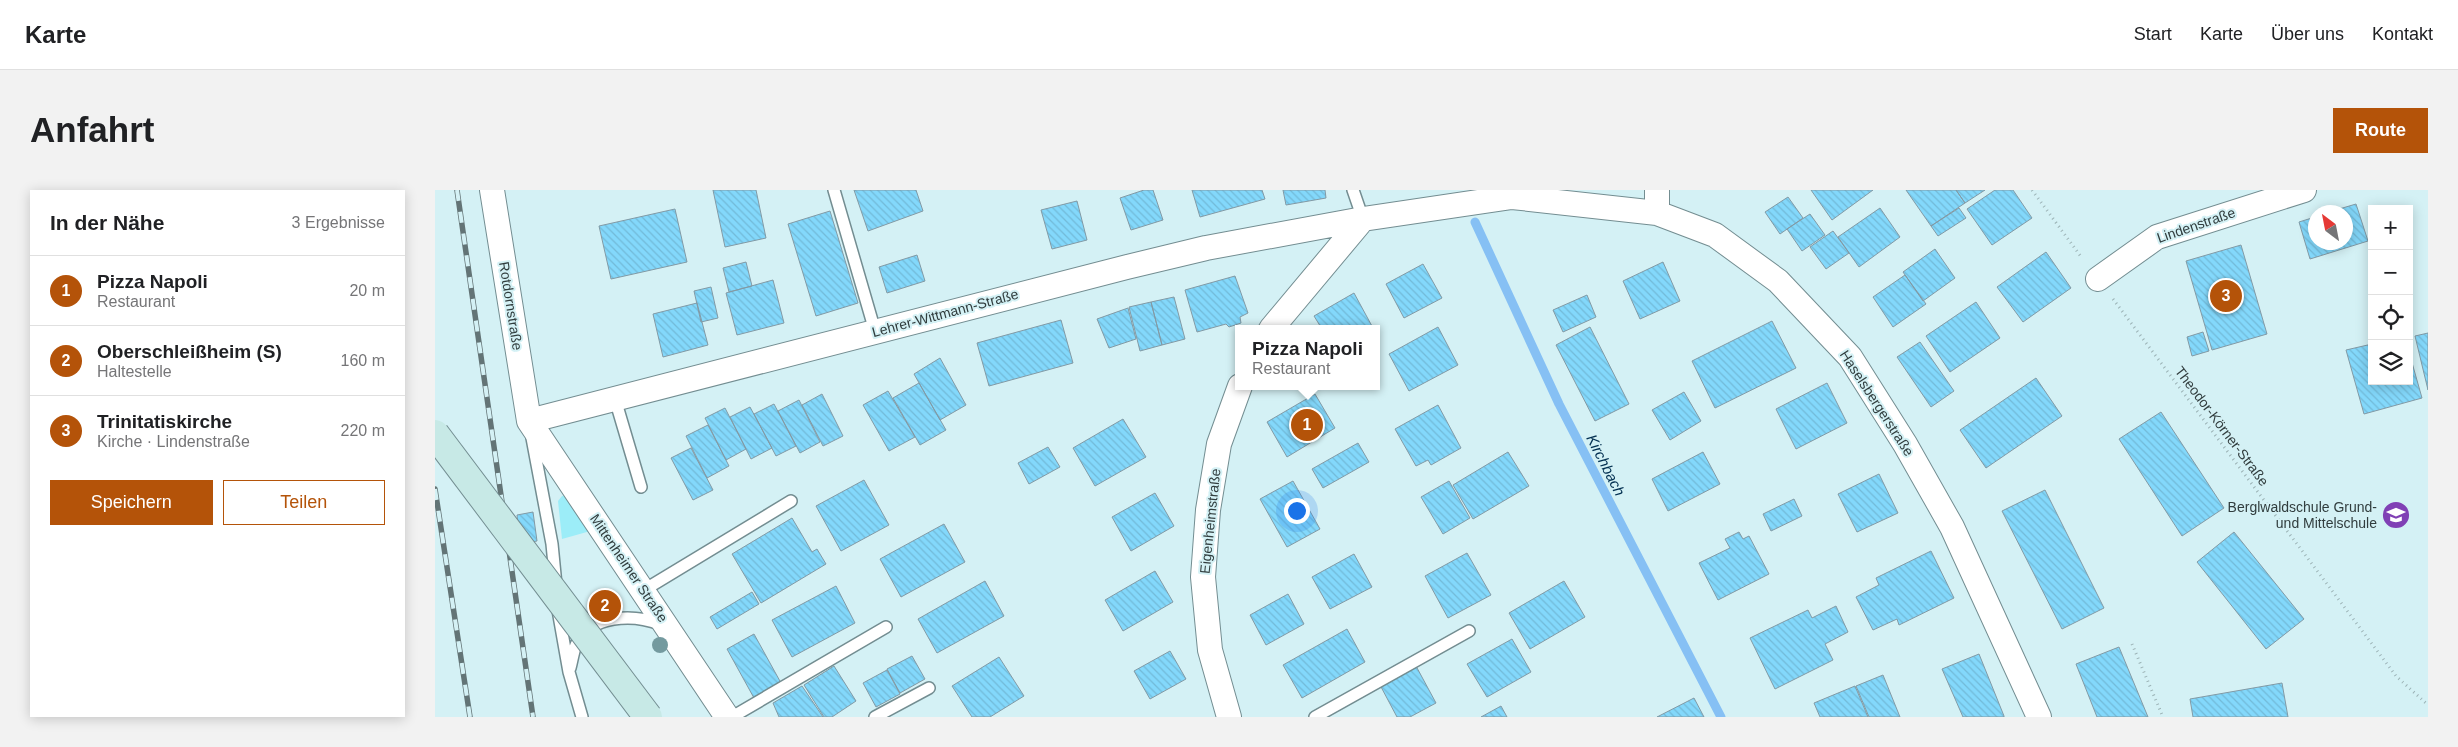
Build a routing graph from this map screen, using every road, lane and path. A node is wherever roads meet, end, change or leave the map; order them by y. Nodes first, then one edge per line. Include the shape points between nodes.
1 (492, 190) edge
2 (834, 190) edge
3 (1353, 190) edge
4 (2032, 190) edge
5 (2304, 190) edge
6 (1657, 202) edge
7 (1363, 219) junction
8 (2098, 279) junction
9 (1274, 325) edge
10 (875, 332) junction
11 (1239, 390) edge
12 (615, 399) junction
13 (529, 421) junction
14 (435, 434) edge
15 (641, 487) dead end
16 (791, 501) dead end
17 (644, 590) junction
18 (669, 627) junction
19 (886, 627) dead end
20 (1469, 631) dead end
21 (2132, 644) dead end
22 (569, 672) junction
23 (929, 688) dead end
24 (2428, 705) edge
25 (582, 717) edge
26 (648, 717) edge
27 (727, 717) edge
28 (732, 717) edge
29 (875, 717) edge
30 (1229, 717) edge
31 (1315, 717) edge
32 (2039, 717) edge
33 (2163, 717) edge

1 - 13 street, Rotdornstraße
2 - 10 lane
3 - 7 lane
4 - 8 path, Theodor-Körner-Straße
5 - 8 street, Lindenstraße via 2157,236
6 - 7 street, Haselsbergerstraße via 1511,197
6 - 32 street, Haselsbergerstraße via 1715,235 1778,282 1850,357 1952,527
7 - 9 street
7 - 10 street, Lehrer-Wittmann-Straße via 1136,264
8 - 24 path, Theodor-Körner-Straße via 2395,676
10 - 12 street, Lehrer-Wittmann-Straße
11 - 30 street, Eigenheimstraße via 1219,444 1208,510 1203,577 1210,650
12 - 13 street, Lehrer-Wittmann-Straße
12 - 15 lane
13 - 17 street, Mittenheimer Straße
13 - 22 lane via 552,544 558,609
14 - 26 main road, bridge
16 - 17 lane
17 - 18 street, Mittenheimer Straße
18 - 22 lane via 634,616 601,623 590,629 576,645
18 - 27 street, Mittenheimer Straße
19 - 28 lane
20 - 31 lane
21 - 33 path
22 - 25 lane
23 - 29 lane

